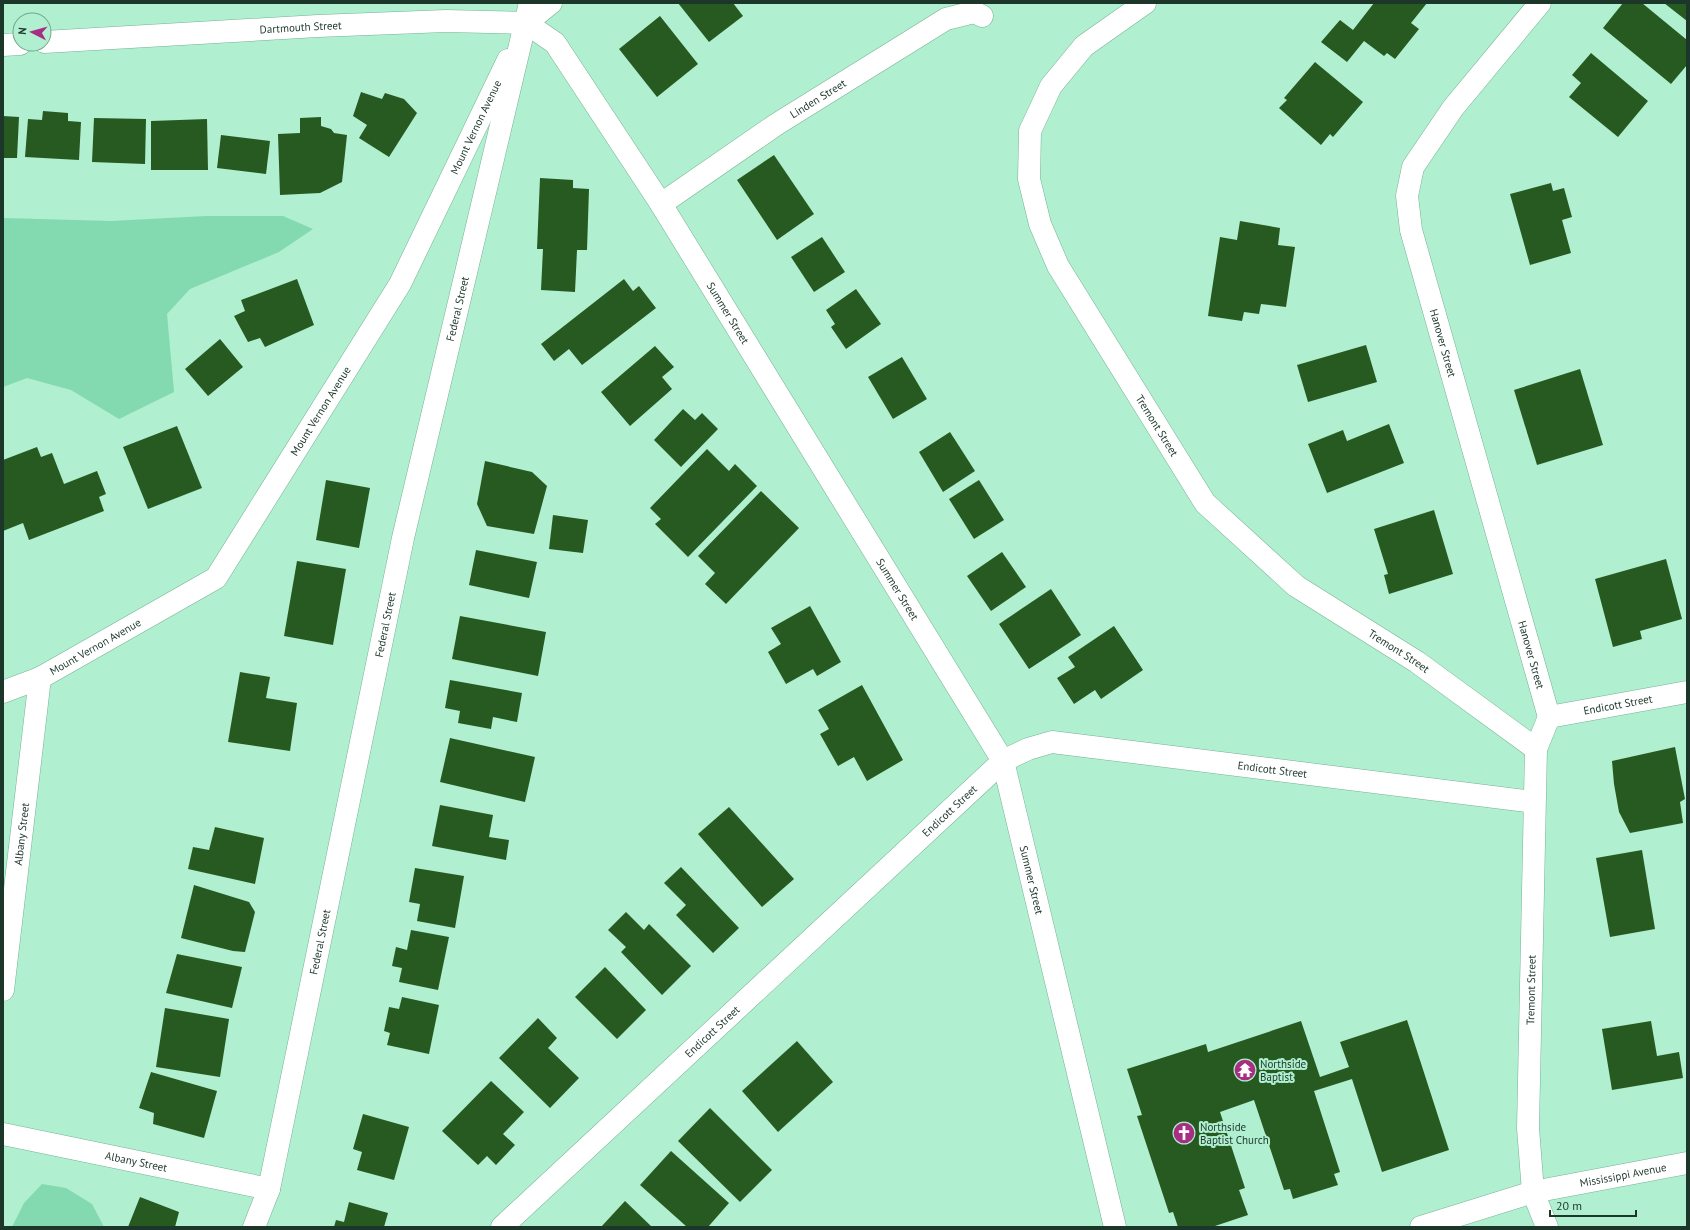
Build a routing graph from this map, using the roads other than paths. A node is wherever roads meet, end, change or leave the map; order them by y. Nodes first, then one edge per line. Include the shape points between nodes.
1 (550, 3) edge
2 (1145, 3) edge
3 (1540, 3) edge
4 (528, 13) edge
5 (982, 16) dead end
6 (52, 42) edge
7 (661, 204) junction
8 (40, 678) junction
9 (3, 692) edge
10 (1687, 692) edge
11 (1549, 717) junction
12 (1536, 749) junction
13 (1003, 761) junction
14 (1534, 802) junction
15 (3, 990) edge
16 (3, 1134) edge
17 (1687, 1163) edge
18 (269, 1189) junction
19 (1533, 1192) junction
20 (254, 1227) edge
21 (502, 1227) edge
22 (1115, 1227) edge
23 (1421, 1227) edge
24 (1547, 1227) edge

1 - 4 street
2 - 12 street, Tremont Street via 1084,46 1051,86 1030,131 1028,179 1040,224 1058,266 1205,503 1296,586 1417,662
3 - 11 street, Hanover Street via 1449,114 1413,167 1407,196 1411,230
4 - 6 street, Dartmouth Street via 446,21
4 - 7 street, Summer Street via 555,43
4 - 8 street, Mount Vernon Avenue via 400,284 216,578
4 - 18 street, Federal Street via 403,538
5 - 7 street, Linden Street via 974,12 946,19 778,124
7 - 13 street, Summer Street
8 - 9 street, Mount Vernon Avenue
8 - 15 street, Albany Street
10 - 11 street, Endicott Street
11 - 12 street, Tremont Street
12 - 14 street, Tremont Street
13 - 14 street, Endicott Street via 1028,749 1052,742
13 - 21 street, Endicott Street
13 - 22 street, Summer Street
14 - 19 street, Tremont Street via 1528,1128
16 - 18 street, Albany Street
17 - 19 street, Mississippi Avenue
18 - 20 street, Federal Street
19 - 23 street, Mississippi Avenue
19 - 24 street, Tremont Street

